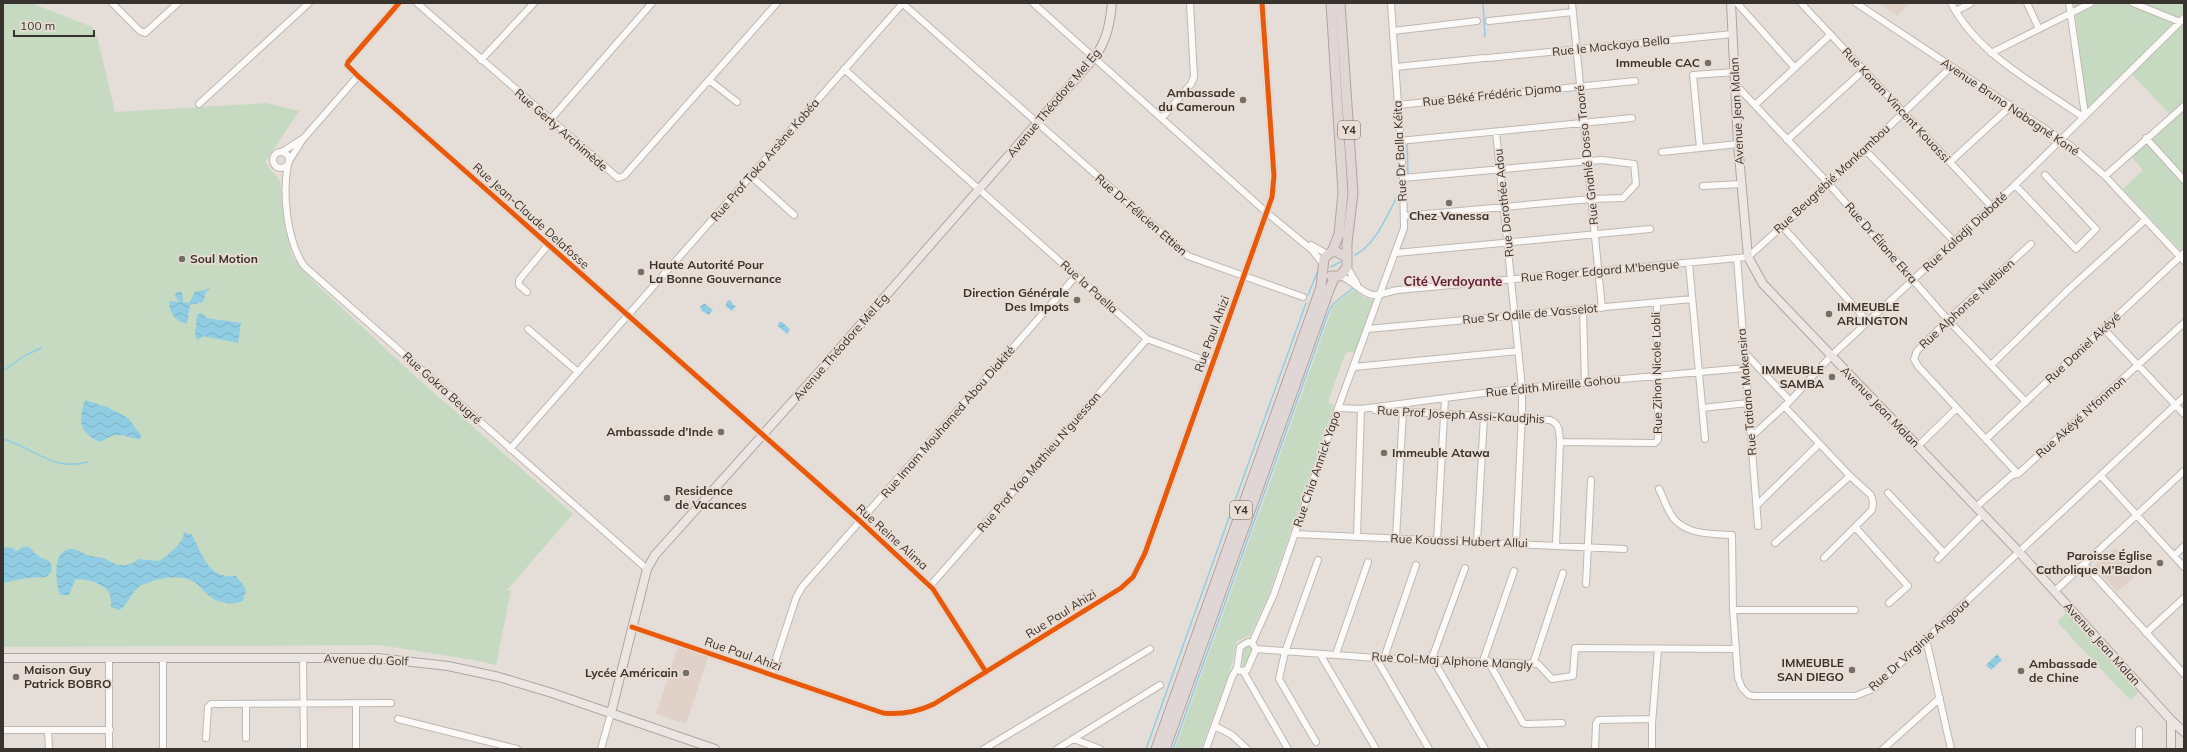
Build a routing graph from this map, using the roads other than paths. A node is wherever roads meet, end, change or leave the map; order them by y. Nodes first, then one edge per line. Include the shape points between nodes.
1 (112, 3) edge
2 (178, 3) edge
3 (309, 3) edge
4 (400, 3) edge
5 (417, 3) edge
6 (534, 3) edge
7 (652, 3) edge
8 (777, 3) edge
9 (902, 3) edge
10 (1033, 3) edge
11 (1112, 3) edge
12 (1190, 3) edge
13 (1262, 3) edge
14 (1331, 3) edge
15 (1340, 3) edge
16 (1391, 3) edge
17 (1572, 3) edge
18 (1731, 3) edge
19 (1737, 3) edge
20 (1801, 3) edge
21 (1856, 3) edge
22 (1951, 3) edge
23 (1971, 3) edge
24 (2027, 3) edge
25 (2069, 3) edge
26 (2091, 3) edge
27 (2133, 3) edge
28 (1956, 11) junction
29 (1573, 12) junction
30 (2071, 13) junction
31 (2182, 20) edge
32 (1477, 21) dead end
33 (1489, 22) dead end
34 (2039, 29) junction
35 (1393, 31) junction
36 (1733, 34) junction
37 (1830, 35) junction
38 (1577, 50) junction
39 (1991, 53) junction
40 (1094, 58) junction
41 (481, 60) junction
42 (1396, 67) junction
43 (1951, 67) junction
44 (1795, 68) junction
45 (844, 69) junction
46 (1864, 70) junction
47 (1735, 72) junction
48 (358, 76) junction
49 (709, 80) junction
50 (1635, 81) dead end
51 (1736, 85) junction
52 (1580, 86) junction
53 (737, 102) dead end
54 (199, 104) dead end
55 (1398, 105) junction
56 (1755, 105) junction
57 (2011, 106) junction
58 (2184, 106) edge
59 (1904, 112) junction
60 (2084, 116) junction
61 (1162, 118) junction
62 (1632, 118) dead end
63 (550, 120) junction
64 (1583, 123) junction
65 (1037, 124) junction
66 (1496, 132) junction
67 (2146, 138) junction
68 (303, 139) junction
69 (2061, 139) junction
70 (1787, 140) junction
71 (1400, 141) junction
72 (1738, 144) junction
73 (1700, 148) junction
74 (1865, 150) junction
75 (282, 152) junction
76 (1662, 152) dead end
77 (1587, 162) junction
78 (1950, 162) junction
79 (288, 163) junction
80 (276, 167) junction
81 (1500, 169) junction
82 (2045, 175) dead end
83 (751, 176) junction
84 (2105, 176) junction
85 (284, 180) junction
86 (2184, 180) edge
87 (1403, 181) junction
88 (1742, 184) junction
89 (1829, 184) junction
90 (2015, 185) junction
91 (1703, 186) dead end
92 (979, 190) junction
93 (1399, 190) dead end
94 (1591, 199) junction
95 (1503, 206) junction
96 (1992, 207) junction
97 (1265, 209) junction
98 (794, 215) dead end
99 (1404, 216) junction
100 (2145, 220) junction
101 (1782, 226) junction
102 (1650, 229) dead end
103 (1595, 233) junction
104 (1955, 242) junction
105 (1508, 243) junction
106 (2031, 244) dead end
107 (548, 245) junction
108 (1330, 253) junction
109 (1396, 253) junction
110 (1346, 257) junction
111 (1748, 257) junction
112 (2183, 257) edge
113 (1737, 258) junction
114 (1689, 263) junction
115 (1323, 267) junction
116 (1347, 267) junction
117 (1599, 270) junction
118 (1076, 276) junction
119 (1338, 276) junction
120 (1244, 277) junction
121 (1511, 279) junction
122 (1913, 280) junction
123 (1360, 288) junction
124 (527, 292) dead end
125 (1380, 294) junction
126 (1303, 298) dead end
127 (1692, 299) junction
128 (1657, 303) junction
129 (1602, 308) junction
130 (1583, 309) junction
131 (1515, 316) junction
132 (628, 317) junction
133 (1948, 320) junction
134 (1868, 322) junction
135 (2184, 323) edge
136 (528, 328) dead end
137 (1368, 329) junction
138 (2104, 329) junction
139 (1147, 339) junction
140 (1518, 351) junction
141 (1744, 352) junction
142 (1831, 356) junction
143 (1212, 363) junction
144 (1991, 365) junction
145 (2137, 366) junction
146 (1354, 368) junction
147 (1745, 368) junction
148 (578, 372) junction
149 (1700, 373) junction
150 (1659, 376) junction
151 (1585, 383) junction
152 (1522, 388) junction
153 (1445, 398) junction
154 (2184, 398) edge
155 (1790, 401) junction
156 (2026, 402) junction
157 (1748, 403) junction
158 (2176, 405) junction
159 (1784, 406) junction
160 (1338, 408) junction
161 (1702, 408) junction
162 (1957, 408) junction
163 (1361, 409) junction
164 (1403, 411) junction
165 (1444, 413) junction
166 (2184, 414) edge
167 (1484, 416) junction
168 (1522, 418) junction
169 (762, 436) junction
170 (1751, 437) junction
171 (1706, 439) dead end
172 (1986, 439) junction
173 (1560, 442) junction
174 (1819, 444) junction
175 (1918, 446) junction
176 (510, 449) junction
177 (2184, 471) edge
178 (2018, 474) junction
179 (1850, 476) junction
180 (2101, 476) junction
181 (1591, 480) dead end
182 (1659, 489) dead end
183 (1888, 492) dead end
184 (1757, 505) junction
185 (1976, 507) junction
186 (1982, 515) junction
187 (2136, 516) junction
188 (860, 521) junction
189 (1758, 526) dead end
190 (1856, 528) junction
191 (1295, 534) junction
192 (1357, 537) junction
193 (1396, 539) junction
194 (1437, 540) junction
195 (1477, 542) junction
196 (1775, 542) dead end
197 (1516, 543) junction
198 (1556, 546) junction
199 (2184, 546) edge
200 (1588, 548) junction
201 (1624, 549) dead end
202 (2019, 552) junction
203 (1944, 553) junction
204 (2174, 556) junction
205 (1824, 558) dead end
206 (1938, 559) dead end
207 (1318, 560) dead end
208 (1368, 562) dead end
209 (2084, 564) junction
210 (1416, 565) dead end
211 (2184, 567) edge
212 (1465, 568) dead end
213 (648, 569) junction
214 (1514, 571) dead end
215 (1563, 574) dead end
216 (1586, 584) dead end
217 (930, 586) junction
218 (2055, 591) junction
219 (2184, 598) edge
220 (1889, 603) dead end
221 (1733, 610) junction
222 (1855, 610) dead end
223 (632, 627) junction
224 (2146, 633) junction
225 (1926, 639) junction
226 (1252, 643) junction
227 (1150, 649) dead end
228 (1256, 649) junction
229 (1658, 649) junction
230 (1735, 649) junction
231 (1286, 652) junction
232 (1320, 654) junction
233 (1336, 654) junction
234 (3, 658) edge
235 (109, 658) junction
236 (303, 658) junction
237 (1376, 658) junction
238 (1384, 658) junction
239 (1432, 658) junction
240 (1486, 661) junction
241 (163, 662) junction
242 (1533, 664) junction
243 (1240, 670) junction
244 (2183, 671) edge
245 (986, 672) junction
246 (771, 674) junction
247 (1160, 685) dead end
248 (1940, 698) junction
249 (246, 704) junction
250 (304, 704) junction
251 (356, 704) junction
252 (391, 704) dead end
253 (610, 713) junction
254 (398, 719) dead end
255 (1652, 719) junction
256 (2171, 720) junction
257 (1562, 723) dead end
258 (1215, 726) junction
259 (3, 730) edge
260 (48, 730) junction
261 (110, 730) junction
262 (2139, 730) dead end
263 (2184, 732) edge
264 (206, 738) dead end
265 (246, 738) dead end
266 (1074, 739) junction
267 (1316, 742) dead end
268 (1240, 746) edge
269 (48, 749) edge
270 (110, 749) edge
271 (163, 749) edge
272 (304, 749) edge
273 (356, 749) edge
274 (517, 749) edge
275 (600, 749) edge
276 (715, 749) edge
277 (984, 749) edge
278 (1057, 749) edge
279 (1100, 749) edge
280 (1156, 749) edge
281 (1165, 749) edge
282 (1206, 749) edge
283 (1247, 749) edge
284 (1288, 749) edge
285 (1376, 749) edge
286 (1429, 749) edge
287 (1485, 749) edge
288 (1595, 749) edge
289 (1652, 749) edge
290 (1883, 749) edge
291 (1951, 749) edge
292 (2139, 749) edge
293 (2171, 749) edge

1 - 2 street via 145,33
3 - 54 street
4 - 48 street, Rue Jean-Claude Delafosse via 348,62 347,65
5 - 41 street, Rue Gerty Archimède
6 - 41 street
7 - 63 street
8 - 49 street, Rue Gerty Archimède
9 - 45 street, Rue Prof Toka Arsène Kobéa
9 - 65 street, Rue Dr Félicien Ettien
10 - 40 street
11 - 40 main road, Avenue Théodore Mel Eg via 1108,32
12 - 61 street via 1194,77
13 - 97 street, Rue Paul Ahizi via 1274,176 1272,198
14 - 108 highway, Y4 via 1343,193 1339,234
15 - 110 highway, Y4 via 1353,193
16 - 35 street, Rue Dr Balla Kéita
17 - 29 street, Rue Gnahlé Dosso Traoré
18 - 36 main road, Avenue Jean Malan
19 - 44 street
20 - 37 street, Rue Konan Vincent Kouassi
21 - 43 street, Avenue Bruno Nabagné Koné
22 - 28 street
23 - 28 street
24 - 34 street
25 - 30 street
26 - 30 street
27 - 31 street
28 - 39 street via 1964,26
29 - 33 street
29 - 38 street, Rue Gnahlé Dosso Traoré
30 - 34 street
30 - 60 street
31 - 60 street, Rue Kaladji Diabaté
32 - 35 street
34 - 39 street
35 - 42 street, Rue Dr Balla Kéita
36 - 38 street, Rue le Mackaya Bella
36 - 47 main road, Avenue Jean Malan
37 - 44 street
37 - 46 street, Rue Konan Vincent Kouassi
38 - 42 street, Rue le Mackaya Bella
38 - 52 street, Rue Gnahlé Dosso Traoré
39 - 60 street
40 - 61 street
40 - 65 main road, Avenue Théodore Mel Eg
41 - 63 street, Rue Gerty Archimède
42 - 55 street, Rue Dr Balla Kéita
43 - 57 street, Avenue Bruno Nabagné Koné
43 - 59 street, Rue Beugrébié Mankambou
44 - 56 street
45 - 83 street, Rue Prof Toka Arsène Kobéa
45 - 92 street, Rue la Paella
46 - 59 street, Rue Konan Vincent Kouassi
46 - 70 street
47 - 51 main road, Avenue Jean Malan
47 - 73 street via 1693,75
48 - 68 street, Rue Gokra Beugré
48 - 107 street, Rue Jean-Claude Delafosse
49 - 53 street
49 - 63 street, Rue Gerty Archimède via 621,178 614,176
50 - 52 street, Rue Béké Frédéric Djama
51 - 56 street, Rue Dr Éliane Ekra
51 - 72 main road, Avenue Jean Malan
52 - 55 street, Rue Béké Frédéric Djama
52 - 64 street, Rue Gnahlé Dosso Traoré
55 - 71 street, Rue Dr Balla Kéita
56 - 70 street, Rue Dr Éliane Ekra
57 - 69 street, Avenue Bruno Nabagné Koné
57 - 78 street
58 - 67 street
59 - 74 street, Rue Beugrébié Mankambou
59 - 78 street, Rue Konan Vincent Kouassi
60 - 69 street, Rue Kaladji Diabaté
61 - 97 street
62 - 64 street
64 - 66 street
64 - 77 street, Rue Gnahlé Dosso Traoré
65 - 92 main road, Avenue Théodore Mel Eg
65 - 120 street, Rue Dr Félicien Ettien via 1188,256
66 - 71 street
66 - 81 street, Rue Dorothée Adou
67 - 84 street
67 - 86 street
68 - 75 street, Rue Gokra Beugré
68 - 79 street, Rue Gokra Beugré
69 - 84 street, Avenue Bruno Nabagné Koné
69 - 90 street, Rue Kaladji Diabaté
70 - 89 street, Rue Dr Éliane Ekra
71 - 87 street, Rue Dr Balla Kéita
72 - 73 street
72 - 88 main road, Avenue Jean Malan
73 - 76 street
74 - 89 street, Rue Beugrébié Mankambou
74 - 104 street
75 - 79 street via 287,155
75 - 80 street via 274,156 273,162
77 - 81 street
77 - 94 street, Rue Gnahlé Dosso Traoré
77 - 94 street via 1602,160 1634,164 1636,184 1623,198
78 - 96 street, Rue Konan Vincent Kouassi
79 - 80 street via 283,168
79 - 85 street, Rue Gokra Beugré
80 - 85 street, Rue Gokra Beugré
81 - 87 street
81 - 95 street, Rue Dorothée Adou
82 - 90 street via 2096,229 2076,249
83 - 98 street
83 - 132 street, Rue Prof Toka Arsène Kobéa
84 - 100 street, Avenue Bruno Nabagné Koné
85 - 176 street, Rue Gokra Beugré via 292,244 304,266
87 - 93 street
87 - 99 street, Rue Dr Balla Kéita
88 - 91 street
88 - 111 main road, Avenue Jean Malan
89 - 101 street, Rue Beugrébié Mankambou
89 - 122 street, Rue Dr Éliane Ekra
90 - 96 street, Rue Kaladji Diabaté
92 - 118 street, Rue la Paella
92 - 169 main road, Avenue Théodore Mel Eg
94 - 95 street
94 - 103 street, Rue Gnahlé Dosso Traoré
95 - 99 street
95 - 105 street, Rue Dorothée Adou
96 - 104 street, Rue Kaladji Diabaté
97 - 108 street via 1312,246
97 - 115 street via 1312,250
97 - 120 street, Rue Paul Ahizi
99 - 109 street, Rue Dr Balla Kéita via 1404,228
100 - 112 street, Avenue Bruno Nabagné Koné
100 - 144 street
101 - 111 street, Rue Beugrébié Mankambou
101 - 134 street
102 - 103 street
103 - 105 street
103 - 117 street, Rue Gnahlé Dosso Traoré
104 - 122 street, Rue Kaladji Diabaté
105 - 109 street
105 - 121 street, Rue Dorothée Adou
106 - 133 street, Rue Alphonse Nielbien
107 - 124 street via 519,280 519,285
107 - 132 street, Rue Jean-Claude Delafosse
108 - 110 highway via 1340,252
108 - 115 highway
109 - 125 street, Rue Dr Balla Kéita
110 - 116 highway
111 - 113 street, Rue Roger Edgard M'bengue
111 - 142 main road, Avenue Jean Malan via 1763,284
112 - 138 street, Rue Daniel Akéyé
113 - 114 street, Rue Roger Edgard M'bengue
113 - 141 street, Rue Tatiana Makensira
114 - 117 street, Rue Roger Edgard M'bengue
114 - 127 street
115 - 119 highway via 1329,275
115 - 280 highway, Y4 via 1321,287
116 - 119 highway
116 - 123 street
117 - 121 street, Rue Roger Edgard M'bengue
117 - 129 street, Rue Gnahlé Dosso Traoré
118 - 139 street, Rue la Paella
118 - 188 street, Rue Imam Mouhamed Abou Diakité
119 - 123 street, Rue Roger Edgard M'bengue
119 - 281 highway, Y4 via 1326,297
120 - 126 street, Rue Dr Félicien Ettien
120 - 143 street, Rue Paul Ahizi
121 - 125 street, Rue Roger Edgard M'bengue
121 - 131 street, Rue Dorothée Adou
122 - 133 street, Rue Dr Éliane Ekra
122 - 134 street, Rue Kaladji Diabaté
123 - 125 street, Rue Roger Edgard M'bengue via 1374,295
125 - 137 street, Rue Chia Annick Yapo
127 - 128 street, Rue Sr Odile de Vasselot
127 - 149 street
128 - 129 street, Rue Sr Odile de Vasselot
128 - 150 street, Rue Zihon Nicole Lobli
129 - 130 street, Rue Sr Odile de Vasselot
130 - 131 street, Rue Sr Odile de Vasselot
130 - 151 street
131 - 137 street, Rue Sr Odile de Vasselot
131 - 140 street, Rue Dorothée Adou
132 - 148 street, Rue Prof Toka Arsène Kobéa
132 - 169 street, Rue Jean-Claude Delafosse
133 - 144 street, Rue Dr Éliane Ekra
133 - 162 street, Rue Alphonse Nielbien via 1917,351 1914,359
134 - 142 street, Rue Kaladji Diabaté
135 - 145 street, Rue Akéyé N'fonmon
136 - 148 street
137 - 146 street, Rue Chia Annick Yapo
138 - 145 street
138 - 156 street, Rue Daniel Akéyé
139 - 143 street, Rue la Paella
139 - 217 street, Rue Prof Yao Mathieu N'guessan
140 - 146 street
140 - 152 street, Rue Dorothée Adou
141 - 147 street, Rue Tatiana Makensira
141 - 155 street
142 - 155 street, Rue Kaladji Diabaté
142 - 175 main road, Avenue Jean Malan
143 - 245 street, Rue Paul Ahizi via 1145,553 1133,577 1121,588
144 - 156 street, Rue Dr Éliane Ekra
145 - 158 street
145 - 178 street, Rue Akéyé N'fonmon
146 - 160 street, Rue Chia Annick Yapo
147 - 149 street, Rue Édith Mireille Gohou
147 - 157 street, Rue Tatiana Makensira
148 - 176 street, Rue Prof Toka Arsène Kobéa
149 - 150 street, Rue Édith Mireille Gohou
149 - 161 street
150 - 151 street, Rue Édith Mireille Gohou
150 - 173 street, Rue Zihon Nicole Lobli via 1658,440 1655,443
151 - 152 street, Rue Édith Mireille Gohou
152 - 153 street, Rue Édith Mireille Gohou
152 - 168 street, Rue Dorothée Adou
153 - 163 street, Rue Édith Mireille Gohou
153 - 165 street
154 - 158 street, Rue Dr Virginie Angoua
155 - 159 street, Rue Kaladji Diabaté
156 - 172 street, Rue Daniel Akéyé
157 - 161 street
157 - 170 street, Rue Tatiana Makensira
158 - 166 street
158 - 180 street, Rue Dr Virginie Angoua
159 - 170 street, Rue Kaladji Diabaté
159 - 174 street
160 - 163 street, Rue Prof Joseph Assi-Kaudjhis
160 - 191 street, Rue Chia Annick Yapo
161 - 171 street
162 - 172 street, Rue Alphonse Nielbien
162 - 175 street
163 - 164 street, Rue Prof Joseph Assi-Kaudjhis
163 - 192 street
164 - 165 street, Rue Prof Joseph Assi-Kaudjhis
164 - 193 street
165 - 167 street, Rue Prof Joseph Assi-Kaudjhis
165 - 194 street
167 - 168 street, Rue Prof Joseph Assi-Kaudjhis
167 - 195 street
168 - 173 street, Rue Prof Joseph Assi-Kaudjhis via 1550,420 1556,423
168 - 197 street, Rue Dorothée Adou
169 - 188 street, Rue Reine Alima
169 - 213 main road, Avenue Théodore Mel Eg via 659,551
170 - 184 street, Rue Tatiana Makensira
172 - 178 street, Rue Alphonse Nielbien
173 - 198 street, Rue Prof Joseph Assi-Kaudjhis
174 - 179 street
174 - 184 street
175 - 185 main road, Avenue Jean Malan
176 - 213 street, Rue Gokra Beugré
177 - 187 street
178 - 185 street, Rue Akéyé N'fonmon via 2012,475
179 - 190 street via 1871,495 1873,502 1872,510
179 - 196 street
180 - 187 street
180 - 202 street, Rue Dr Virginie Angoua
181 - 200 street
182 - 221 street, Rue Dr Virginie Angoua via 1675,520 1682,526 1706,534 1732,535
183 - 203 street
184 - 189 street, Rue Tatiana Makensira
185 - 186 main road, Avenue Jean Malan
186 - 202 main road, Avenue Jean Malan
186 - 203 street
187 - 204 street
187 - 209 street
188 - 217 street, Rue Reine Alima
188 - 246 street, Rue Imam Mouhamed Abou Diakité via 798,592
190 - 205 street
190 - 220 street via 1908,586
191 - 192 street, Rue Kouassi Hubert Allui
191 - 226 street, Rue Chia Annick Yapo via 1274,594
192 - 193 street, Rue Kouassi Hubert Allui
193 - 194 street, Rue Kouassi Hubert Allui
194 - 195 street, Rue Kouassi Hubert Allui
195 - 197 street, Rue Kouassi Hubert Allui
197 - 198 street, Rue Kouassi Hubert Allui
198 - 200 street, Rue Kouassi Hubert Allui
199 - 204 street
200 - 201 street, Rue Kouassi Hubert Allui
200 - 216 street
202 - 218 main road, Avenue Jean Malan
202 - 225 street, Rue Dr Virginie Angoua
203 - 206 street
204 - 211 street
207 - 231 street
208 - 233 street
209 - 218 street
209 - 224 street
210 - 238 street
212 - 239 street
213 - 223 main road, Avenue Théodore Mel Eg
214 - 240 street
215 - 242 street
217 - 245 street, Rue Reine Alima
218 - 256 main road, Avenue Jean Malan
219 - 224 street
221 - 222 street
221 - 230 street, Rue Dr Virginie Angoua
223 - 246 street, Rue Paul Ahizi
223 - 253 main road, Avenue Théodore Mel Eg
224 - 244 street
225 - 230 street, Rue Dr Virginie Angoua via 1873,689 1855,696 1749,695 1742,688 1738,678
225 - 248 street
226 - 228 street
226 - 243 street via 1242,644
227 - 277 street
228 - 231 street, Rue Col-Maj Alphone Mangly
228 - 243 street via 1249,667
229 - 230 street, Rue Col-Maj Alphone Mangly
229 - 242 street, Rue Col-Maj Alphone Mangly via 1575,648 1573,676 1552,679 1538,664
229 - 255 street
231 - 232 street, Rue Col-Maj Alphone Mangly
231 - 267 street via 1279,680
232 - 233 street, Rue Col-Maj Alphone Mangly
232 - 285 street
233 - 237 street, Rue Col-Maj Alphone Mangly
234 - 235 main road, Avenue du Golf
235 - 241 main road, Avenue du Golf
235 - 261 street
236 - 241 main road, Avenue du Golf
236 - 250 street
236 - 253 main road, Avenue du Golf via 377,658 471,670
237 - 238 street, Rue Col-Maj Alphone Mangly
237 - 286 street
238 - 239 street, Rue Col-Maj Alphone Mangly
239 - 240 street, Rue Col-Maj Alphone Mangly
239 - 287 street
240 - 242 street, Rue Col-Maj Alphone Mangly
240 - 257 street via 1523,722
241 - 271 street
243 - 258 street via 1232,677
243 - 284 street
245 - 246 street, Rue Paul Ahizi via 920,710 897,715 883,713
247 - 266 street
248 - 290 street
248 - 291 street
249 - 250 street
249 - 264 street via 208,705
249 - 265 street
250 - 251 street
250 - 272 street
251 - 252 street
251 - 273 street
253 - 275 street
253 - 276 main road, Avenue du Golf
254 - 274 street
255 - 288 street via 1600,719 1596,724
255 - 289 street
256 - 263 main road
256 - 293 main road
258 - 268 street via 1232,735
258 - 282 street
259 - 260 street
260 - 261 street
260 - 269 street
261 - 270 street
262 - 292 street
266 - 278 street
266 - 279 street
268 - 283 street

